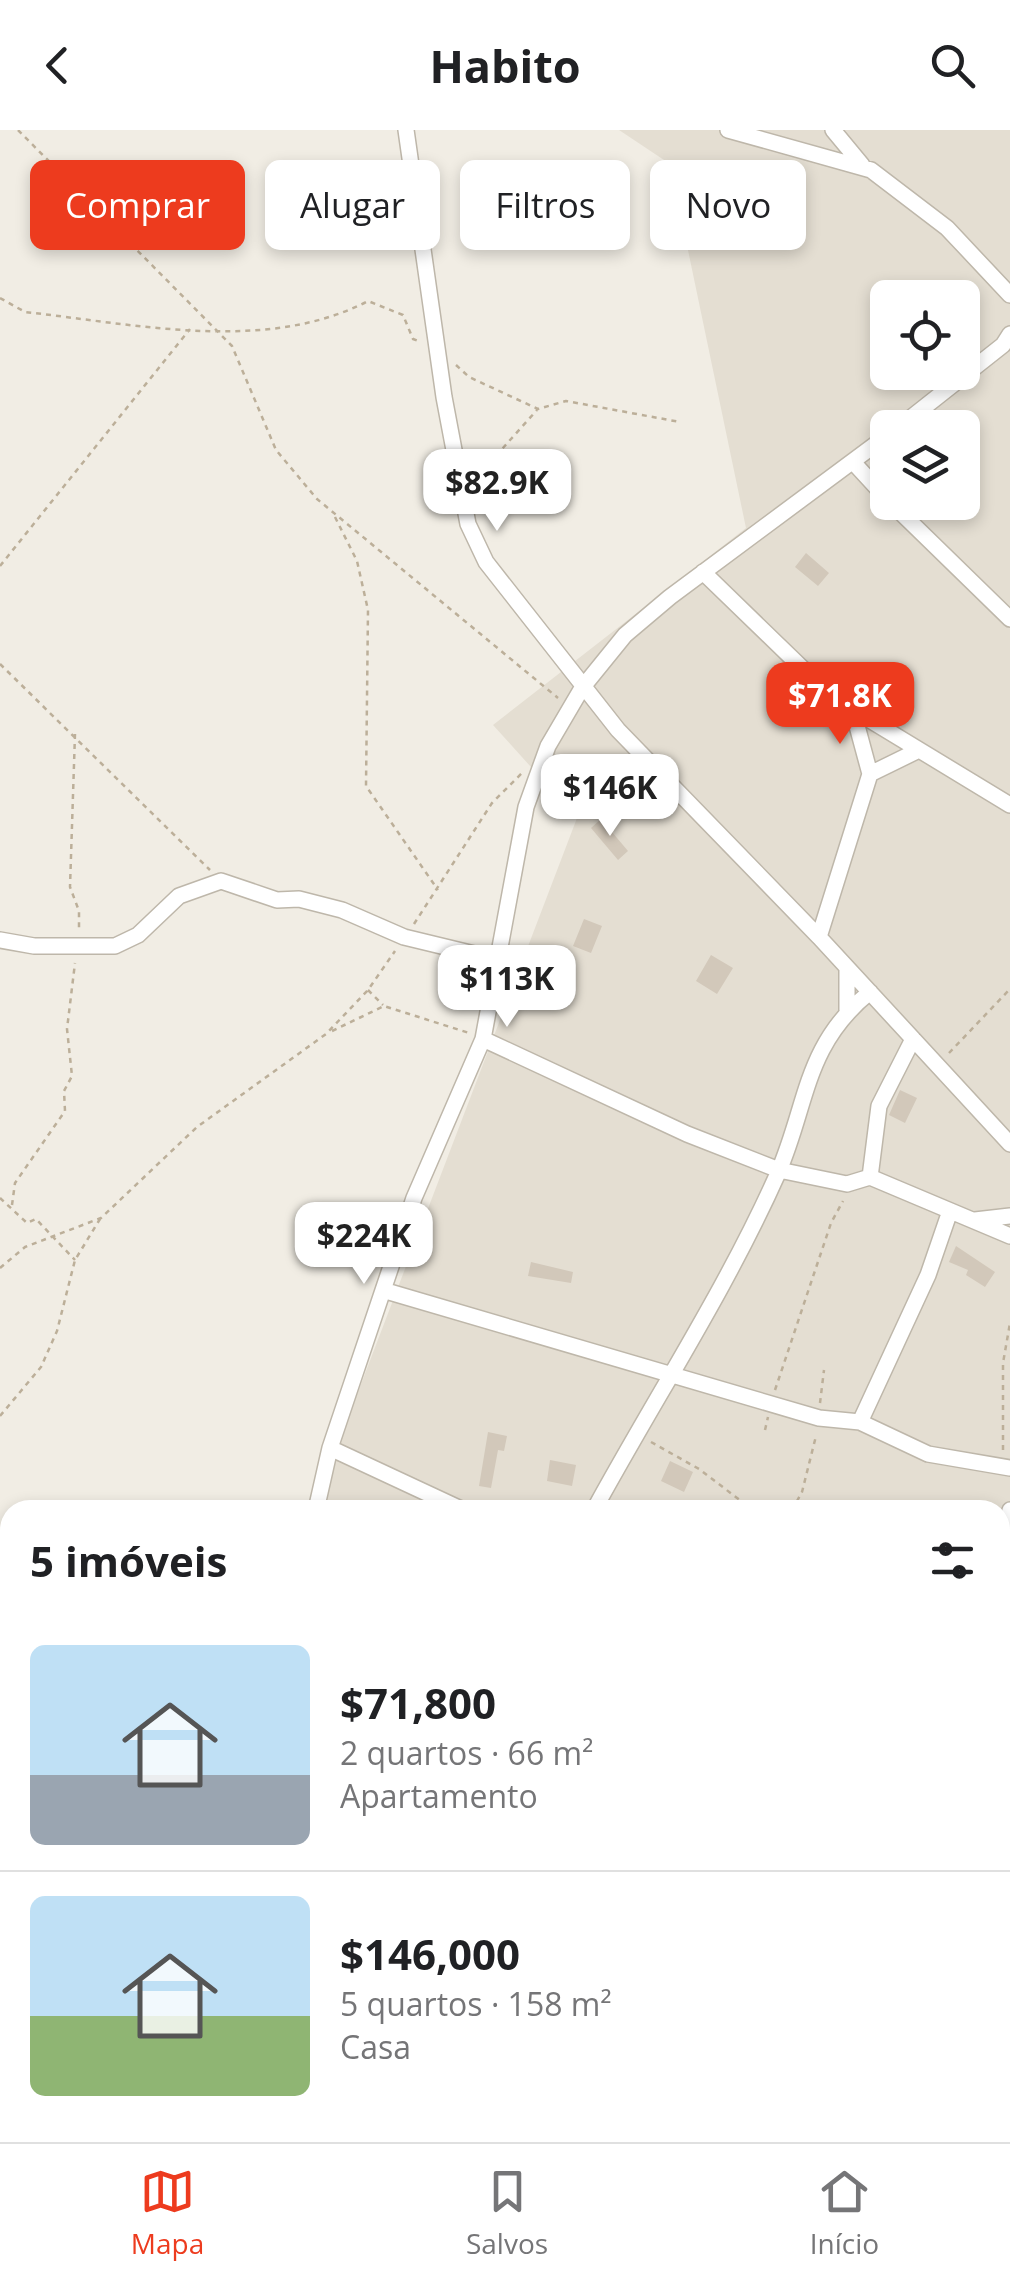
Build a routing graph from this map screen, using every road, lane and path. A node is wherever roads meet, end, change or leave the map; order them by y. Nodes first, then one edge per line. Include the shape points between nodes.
1 (18, 130) edge
2 (406, 130) edge
3 (728, 130) edge
4 (833, 130) edge
5 (862, 165) junction
6 (1010, 295) edge
7 (0, 298) edge
8 (190, 329) junction
9 (218, 332) junction
10 (1008, 341) edge
11 (440, 351) junction
12 (538, 408) junction
13 (921, 410) edge
14 (680, 422) dead end
15 (870, 448) edge
16 (852, 462) junction
17 (870, 481) edge
18 (462, 494) junction
19 (334, 516) junction
20 (908, 520) edge
21 (0, 566) edge
22 (702, 572) junction
23 (1010, 619) edge
24 (0, 664) edge
25 (582, 688) junction
26 (570, 706) junction
27 (853, 711) junction
28 (74, 734) junction
29 (918, 750) junction
30 (870, 774) junction
31 (1010, 804) edge
32 (221, 881) junction
33 (438, 890) dead end
34 (818, 937) junction
35 (0, 940) edge
36 (80, 945) junction
37 (495, 960) junction
38 (847, 968) junction
39 (1010, 989) edge
40 (368, 990) dead end
41 (870, 992) junction
42 (384, 1006) junction
43 (847, 1010) junction
44 (326, 1034) dead end
45 (482, 1039) junction
46 (913, 1039) junction
47 (937, 1068) junction
48 (266, 1076) dead end
49 (1010, 1144) edge
50 (779, 1170) junction
51 (870, 1177) junction
52 (847, 1184) junction
53 (0, 1198) edge
54 (12, 1205) junction
55 (950, 1211) junction
56 (1010, 1216) edge
57 (101, 1218) junction
58 (975, 1220) junction
59 (51, 1236) junction
60 (1010, 1236) edge
61 (75, 1260) junction
62 (0, 1268) edge
63 (386, 1291) junction
64 (1010, 1323) edge
65 (824, 1370) dead end
66 (674, 1374) junction
67 (771, 1402) junction
68 (0, 1416) edge
69 (819, 1418) junction
70 (860, 1422) junction
71 (765, 1430) dead end
72 (636, 1434) junction
73 (330, 1448) junction
74 (1006, 1468) edge
75 (318, 1500) edge
76 (442, 1500) edge
77 (600, 1500) edge
78 (740, 1500) edge
79 (798, 1500) edge

1 - 9 path
2 - 11 street
3 - 5 street
4 - 5 street
5 - 6 street via 946,228
7 - 8 path via 26,312
8 - 9 path
8 - 21 path
9 - 11 path via 335,318 368,301 403,315 413,338
9 - 19 path via 232,346 276,450
10 - 13 street
11 - 12 path via 469,377
11 - 18 street
12 - 14 path via 566,401
12 - 18 path
15 - 16 street
16 - 17 street
16 - 22 street
18 - 25 street via 486,562
19 - 26 path
19 - 33 path via 357,561 368,610 366,786
20 - 23 street
22 - 25 street via 626,635
22 - 27 street
24 - 28 path
25 - 26 street
25 - 34 street
26 - 37 street via 540,762 526,807
27 - 29 street
27 - 30 street
28 - 32 path
28 - 36 path via 70,887 80,911
29 - 30 street
29 - 31 street
30 - 34 street
32 - 36 street via 179,896 138,936 115,946
32 - 37 street via 277,900 342,910 404,937
34 - 38 street
35 - 36 street
36 - 54 path via 68,1018 72,1076 65,1111 14,1183
37 - 45 street
38 - 41 street
38 - 43 street
39 - 47 path
40 - 42 path
41 - 43 street
41 - 46 street
42 - 44 path
42 - 45 path
43 - 50 street via 806,1082
45 - 50 street
45 - 63 street via 414,1198
46 - 47 street
46 - 51 street via 879,1106
47 - 49 street
48 - 57 path via 197,1126
50 - 52 street
50 - 66 street
51 - 52 street
51 - 55 street
52 - 67 path
53 - 54 path
54 - 59 path via 26,1223 36,1219
55 - 58 street
55 - 70 street
56 - 58 street
57 - 59 path
57 - 61 path
58 - 60 street
59 - 61 path
59 - 62 path
61 - 68 path via 41,1367
63 - 66 street
63 - 73 street
64 - 74 path via 1002,1362
65 - 69 path
66 - 67 street
66 - 72 street
67 - 69 street
67 - 71 path
69 - 70 street
69 - 79 path
70 - 74 street via 928,1454
72 - 77 street
72 - 78 path
73 - 75 street
73 - 76 street

